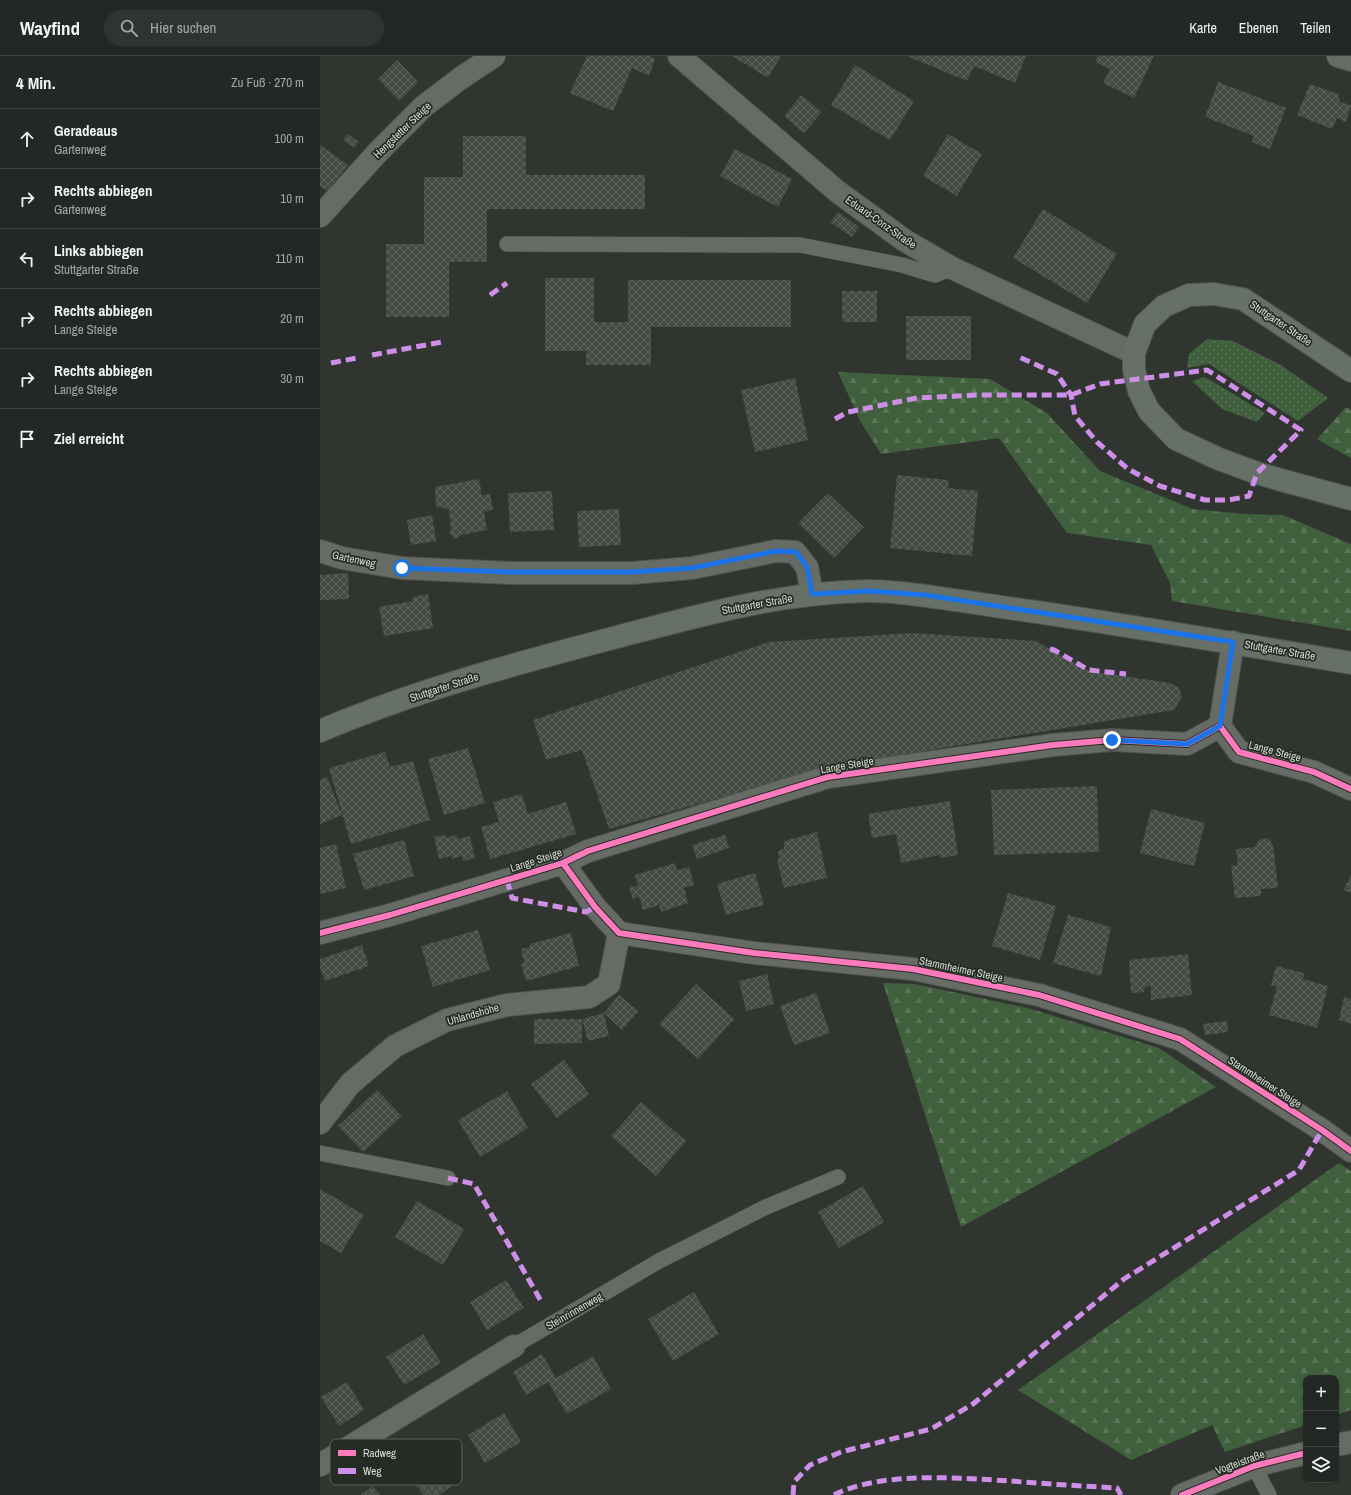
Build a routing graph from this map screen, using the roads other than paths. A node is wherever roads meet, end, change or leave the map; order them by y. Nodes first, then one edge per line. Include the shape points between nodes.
1 (494, 56) edge
2 (679, 56) edge
3 (1338, 56) edge
4 (1351, 60) edge
5 (320, 216) edge
6 (507, 244) dead end
7 (952, 268) junction
8 (1134, 353) junction
9 (1351, 371) edge
10 (1351, 499) edge
11 (320, 551) edge
12 (812, 594) junction
13 (1233, 642) junction
14 (1351, 663) edge
15 (1220, 726) junction
16 (320, 731) edge
17 (1351, 789) edge
18 (563, 863) junction
19 (320, 933) edge
20 (619, 933) junction
21 (320, 1123) edge
22 (1351, 1151) edge
23 (320, 1153) edge
24 (838, 1177) dead end
25 (448, 1178) dead end
26 (514, 1346) joint
27 (362, 1439) edge
28 (1351, 1442) edge
29 (1339, 1444) edge
30 (1303, 1454) edge
31 (330, 1459) edge
32 (320, 1465) edge
33 (1254, 1466) junction
34 (1182, 1495) edge
35 (1269, 1495) edge

1 - 5 street, Hengstetter Steige via 424,106 379,150
2 - 7 street, Eduard-Conz-Straße via 838,192 904,240
3 - 4 street
6 - 7 lane via 800,245 935,275
7 - 8 street, Eduard-Conz-Straße
8 - 9 main road, Stuttgarter Straße via 1145,324 1164,306 1189,295 1214,294 1243,299
8 - 10 main road, Stuttgarter Straße via 1134,370 1149,411 1176,439 1219,459 1281,480
11 - 12 street, Gartenweg via 342,558 402,568 512,572 632,572 692,568 776,551 796,552 807,567
12 - 13 main road, Stuttgarter Straße via 869,591 925,595
12 - 16 main road, Stuttgarter Straße via 718,610 537,658 363,714
13 - 14 main road, Stuttgarter Straße
13 - 15 street
15 - 17 street, Lange Steige via 1239,752 1314,772
15 - 18 street, Lange Steige via 1187,744 1112,740 828,776 588,851
18 - 19 street, Lange Steige via 390,915
18 - 20 street
20 - 21 street, Uhlandshöhe via 608,984 589,997 507,1005 447,1020 395,1046 350,1084
20 - 22 street, Stammheimer Steige via 754,953 913,969 1039,995 1180,1039
23 - 25 lane
24 - 26 lane, Steinrinnenweg via 766,1207 659,1261
26 - 27 street, Steinrinnenweg
28 - 29 street
30 - 33 street, Vogteistraße
31 - 32 street, Steinrinnenweg
33 - 34 street, Vogteistraße
33 - 35 lane

